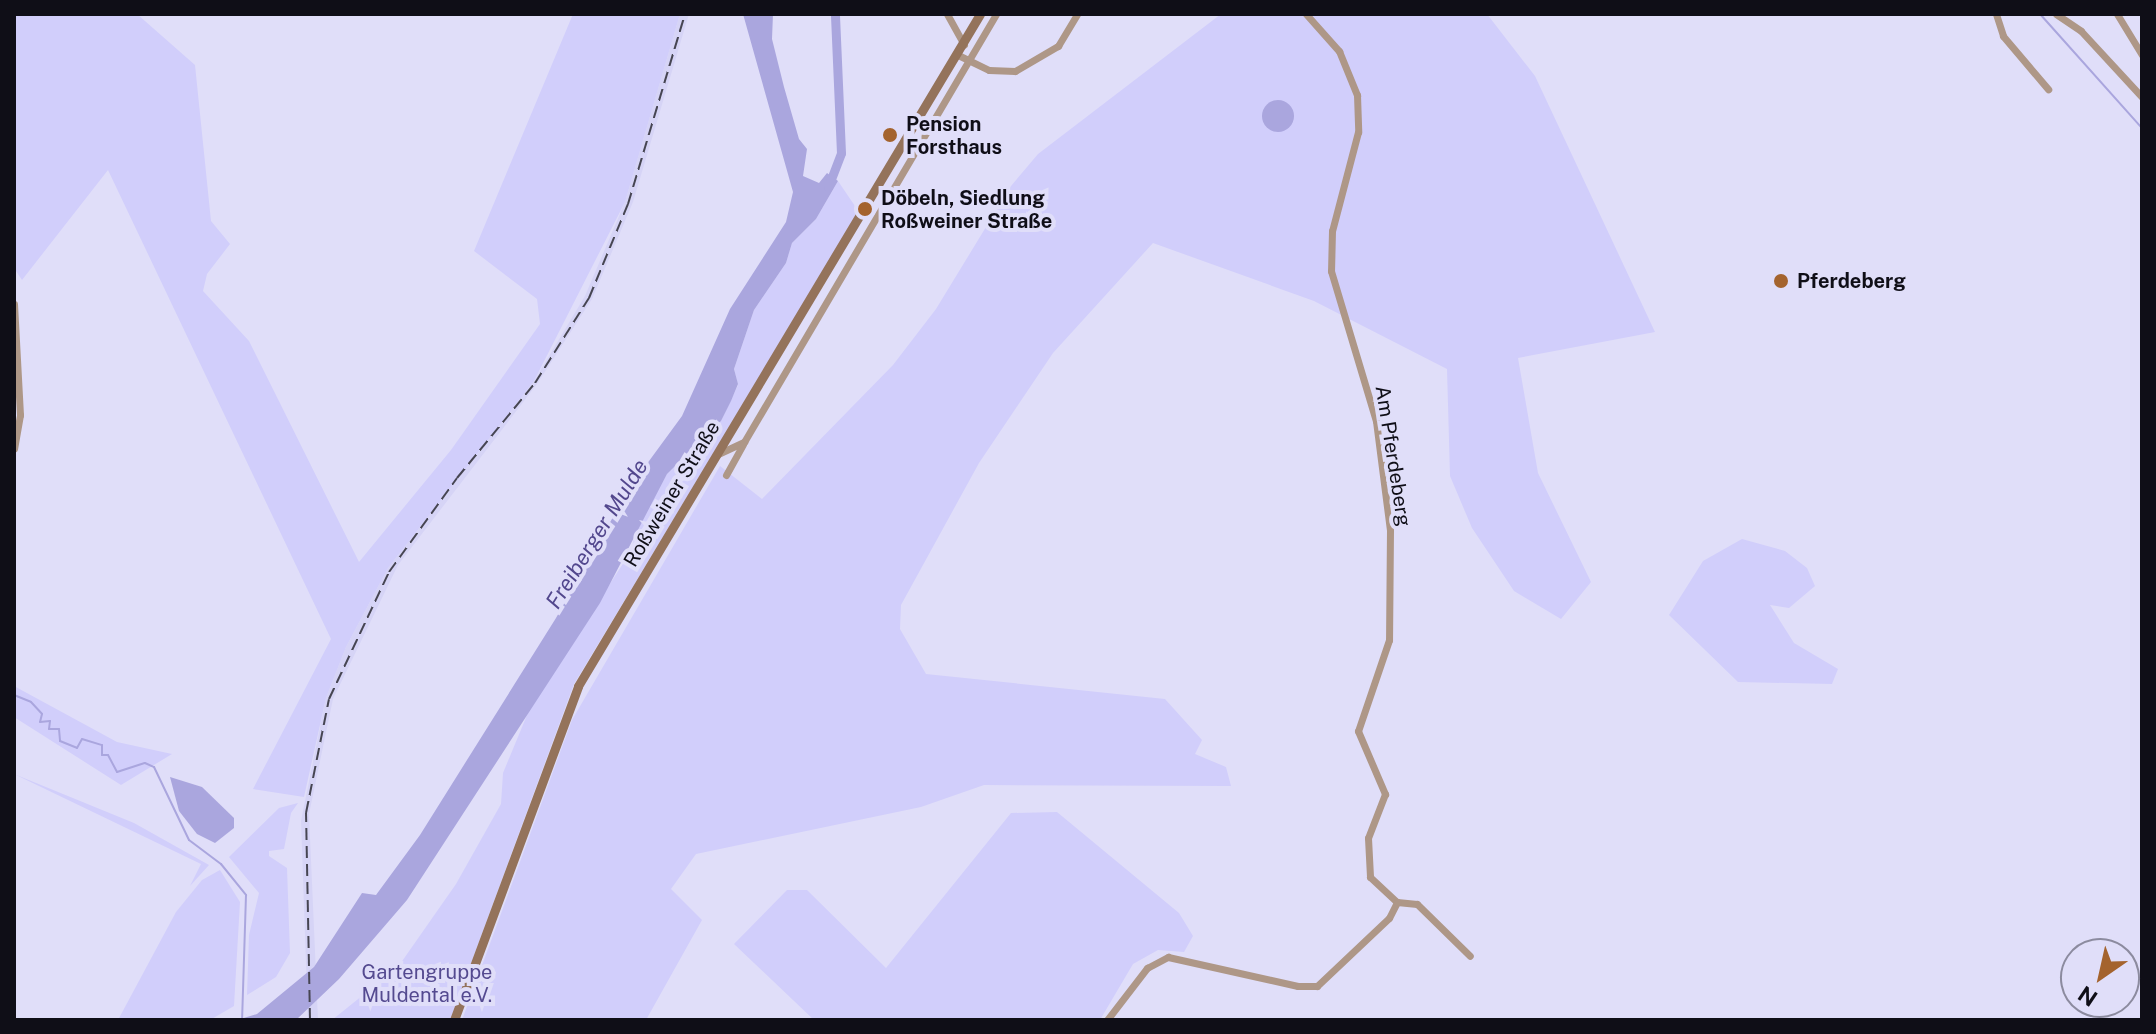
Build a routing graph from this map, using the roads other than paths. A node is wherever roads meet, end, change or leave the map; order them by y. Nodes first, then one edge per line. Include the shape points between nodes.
1 (947, 14) edge
2 (980, 14) edge
3 (996, 14) edge
4 (1077, 14) edge
5 (1306, 14) edge
6 (1996, 14) edge
7 (2056, 14) edge
8 (2117, 14) edge
9 (964, 45) junction
10 (958, 55) junction
11 (2142, 55) edge
12 (972, 62) junction
13 (2048, 89) dead end
14 (2142, 97) edge
15 (923, 113) junction
16 (937, 121) junction
17 (878, 188) junction
18 (892, 196) junction
19 (14, 304) edge
20 (744, 442) junction
21 (14, 448) edge
22 (718, 454) junction
23 (726, 475) dead end
24 (1397, 902) junction
25 (1470, 956) dead end
26 (454, 1020) edge
27 (1107, 1020) edge

1 - 9 street
2 - 9 main road, Roßweiner Straße
3 - 12 street
4 - 12 street via 1058,46 1030,66 1005,73
5 - 24 street, Am Pferdeberg via 1339,51 1357,95 1358,132 1332,231 1331,271 1376,421 1390,530 1389,640 1358,731 1385,794 1368,838 1370,877
6 - 13 street via 2003,36
7 - 14 street via 2081,31
8 - 11 street
9 - 10 main road, Roßweiner Straße
10 - 12 street
10 - 15 main road, Roßweiner Straße
12 - 16 street
15 - 16 street
15 - 17 main road, Roßweiner Straße
16 - 18 street
17 - 18 street
17 - 22 main road, Roßweiner Straße
18 - 20 street
19 - 21 street via 20,415
20 - 22 street
20 - 23 street
22 - 26 main road, Roßweiner Straße via 578,686
24 - 25 street via 1417,904
24 - 27 street via 1389,918 1317,986 1176,956 1159,960

